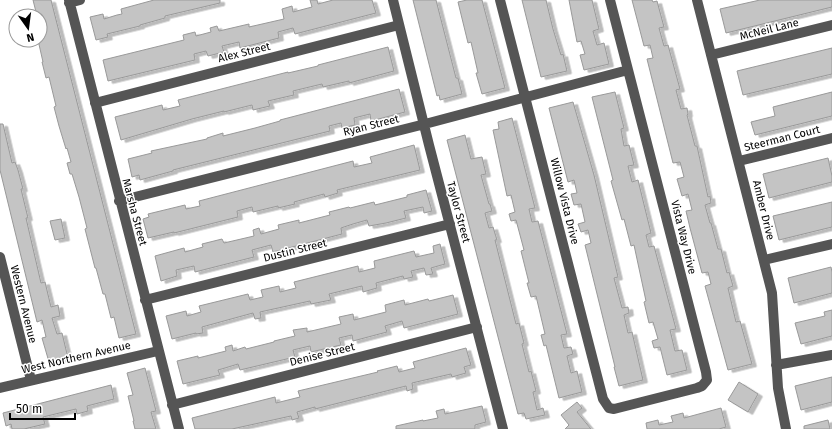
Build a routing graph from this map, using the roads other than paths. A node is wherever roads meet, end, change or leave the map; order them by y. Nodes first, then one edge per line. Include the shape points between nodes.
1 (80, 0) edge
2 (393, 0) edge
3 (500, 0) edge
4 (610, 0) edge
5 (697, 0) edge
6 (69, 1) edge
7 (399, 24) junction
8 (832, 25) edge
9 (711, 55) junction
10 (628, 70) junction
11 (525, 96) junction
12 (95, 103) junction
13 (425, 124) junction
14 (832, 138) edge
15 (739, 161) junction
16 (119, 201) junction
17 (450, 224) junction
18 (832, 244) edge
19 (0, 257) edge
20 (764, 260) junction
21 (146, 300) junction
22 (477, 328) junction
23 (158, 351) junction
24 (832, 355) edge
25 (776, 365) junction
26 (31, 380) junction
27 (0, 388) edge
28 (172, 405) junction
29 (609, 408) joint
30 (178, 429) edge
31 (503, 429) edge
32 (786, 429) edge

1 - 6 street
2 - 7 street, Taylor Street
3 - 11 street, Willow Vista Drive
4 - 10 street, Vista Way Drive
5 - 9 street, Amber Drive
6 - 12 street, Marsha Street
7 - 12 street, Alex Street
7 - 13 street, Taylor Street
8 - 9 street, McNeil Lane
9 - 15 street, Amber Drive
10 - 11 street, Ryan Street
10 - 29 street, Vista Way Drive via 707,380 697,388 619,408
11 - 13 street, Ryan Street
11 - 29 street, Willow Vista Drive via 603,399
12 - 16 street, Marsha Street
13 - 16 street, Ryan Street
13 - 17 street, Taylor Street
14 - 15 street, Steerman Court
15 - 20 street, Amber Drive
16 - 21 street, Marsha Street
17 - 21 street, Dustin Street
17 - 22 street, Taylor Street
18 - 20 street
19 - 26 street, Western Avenue
20 - 25 street, Amber Drive via 772,293
21 - 23 street, Marsha Street
22 - 28 street, Denise Street
22 - 31 street, Taylor Street
23 - 26 street, West Northern Avenue
23 - 28 street, Marsha Street
24 - 25 street
25 - 32 street, Amber Drive
26 - 27 street, West Northern Avenue
28 - 30 street, Marsha Street

